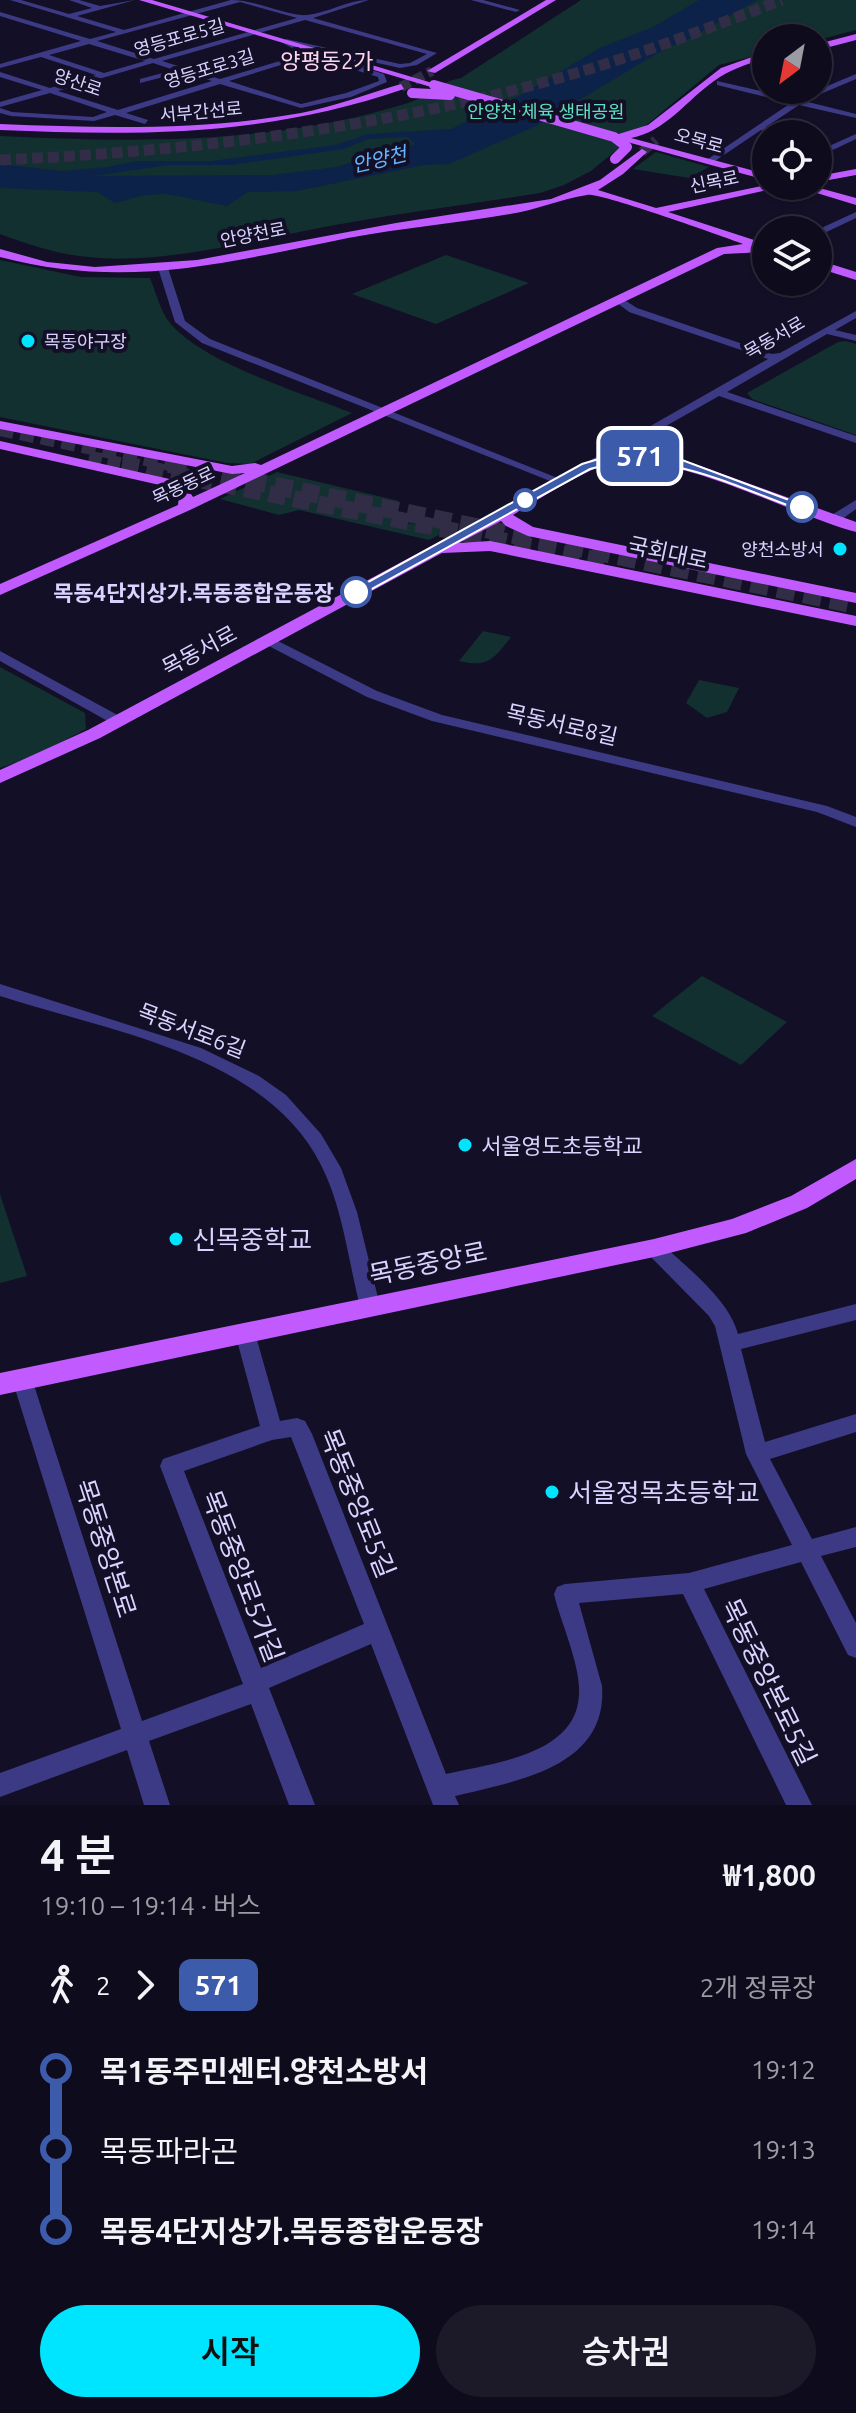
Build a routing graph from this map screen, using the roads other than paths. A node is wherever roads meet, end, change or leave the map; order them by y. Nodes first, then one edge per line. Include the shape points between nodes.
1 (16, 0) edge
2 (72, 0) edge
3 (132, 0) edge
4 (143, 0) edge
5 (240, 0) edge
6 (366, 0) edge
7 (474, 0) edge
8 (541, 0) edge
9 (552, 0) edge
10 (0, 5) edge
11 (100, 8) junction
12 (190, 13) junction
13 (0, 14) edge
14 (70, 16) junction
15 (515, 17) junction
16 (304, 18) junction
17 (37, 25) junction
18 (123, 32) junction
19 (254, 32) junction
20 (856, 35) edge
21 (90, 41) junction
22 (286, 41) junction
23 (832, 41) edge
24 (109, 47) junction
25 (123, 51) junction
26 (41, 54) junction
27 (310, 54) junction
28 (138, 56) junction
29 (752, 60) edge
30 (73, 61) junction
31 (154, 61) junction
32 (740, 63) junction
33 (752, 63) edge
34 (0, 66) edge
35 (170, 66) junction
36 (105, 68) junction
37 (394, 69) junction
38 (430, 69) junction
39 (183, 70) junction
40 (0, 74) edge
41 (201, 75) junction
42 (856, 76) edge
43 (143, 81) dead end
44 (221, 81) junction
45 (720, 83) junction
46 (433, 84) junction
47 (856, 84) edge
48 (394, 85) junction
49 (832, 85) edge
50 (161, 87) dead end
51 (832, 89) edge
52 (52, 91) junction
53 (752, 91) edge
54 (474, 97) junction
55 (379, 99) junction
56 (794, 104) edge
57 (805, 104) edge
58 (0, 108) edge
59 (116, 112) junction
60 (856, 116) edge
61 (769, 120) edge
62 (145, 122) dead end
63 (0, 124) edge
64 (60, 124) dead end
65 (219, 125) junction
66 (666, 131) tunnel mouth
67 (752, 131) edge
68 (856, 136) edge
69 (619, 138) junction
70 (649, 139) tunnel mouth
71 (833, 147) joint
72 (845, 150) dead end
73 (639, 151) tunnel mouth
74 (709, 161) junction
75 (856, 172) edge
76 (752, 173) edge
77 (832, 176) edge
78 (585, 189) junction
79 (752, 191) edge
80 (832, 195) edge
81 (856, 202) edge
82 (650, 209) junction
83 (482, 213) junction
84 (856, 215) edge
85 (414, 223) junction
86 (832, 226) edge
87 (721, 232) junction
88 (752, 243) edge
89 (752, 247) edge
90 (721, 251) junction
91 (0, 253) edge
92 (163, 268) junction
93 (832, 268) edge
94 (856, 276) edge
95 (622, 298) junction
96 (856, 314) edge
97 (826, 331) junction
98 (856, 338) edge
99 (783, 355) junction
100 (718, 392) junction
101 (381, 411) junction
102 (0, 425) edge
103 (0, 435) edge
104 (856, 440) edge
105 (0, 445) edge
106 (89, 454) junction
107 (273, 464) junction
108 (586, 467) junction
109 (559, 481) junction
110 (856, 504) edge
111 (185, 507) junction
112 (507, 510) junction
113 (834, 519) junction
114 (856, 527) edge
115 (431, 551) junction
116 (610, 559) junction
117 (0, 590) edge
118 (856, 598) edge
119 (856, 605) edge
120 (856, 613) edge
121 (856, 621) edge
122 (268, 640) junction
123 (0, 655) edge
124 (118, 721) junction
125 (0, 777) edge
126 (856, 822) edge
127 (0, 990) edge
128 (856, 1168) edge
129 (654, 1248) junction
130 (370, 1306) junction
131 (856, 1312) edge
132 (245, 1333) junction
133 (729, 1344) junction
134 (11, 1382) edge
135 (856, 1423) edge
136 (272, 1431) junction
137 (757, 1454) junction
138 (856, 1537) edge
139 (808, 1550) junction
140 (689, 1583) junction
141 (379, 1629) junction
142 (856, 1647) edge
143 (256, 1687) junction
144 (135, 1735) junction
145 (0, 1785) edge
146 (444, 1796) edge
147 (157, 1805) edge
148 (302, 1805) edge
149 (799, 1805) edge

1 - 10 street
1 - 14 street
2 - 11 street
3 - 11 street
4 - 12 main road
5 - 12 street
5 - 16 street
6 - 16 street, 영등포로5길
7 - 15 street
8 - 15 main road
9 - 15 main road
11 - 14 street
12 - 18 street
12 - 19 main road
13 - 17 street
14 - 17 street
14 - 18 street
15 - 38 main road
15 - 38 main road
16 - 19 street, 영등포로5길
16 - 37 street via 433,53
17 - 21 street
18 - 21 street
19 - 22 main road
19 - 31 street, 영등포로5길
20 - 23 main road
21 - 24 street
21 - 26 street
22 - 27 street
22 - 37 main road
24 - 25 street
24 - 30 street
25 - 28 street
25 - 36 street
26 - 30 street, 영등포로5길
26 - 34 street
27 - 44 street, 영등포로3길
27 - 44 street via 384,78 380,84 301,106
28 - 31 street
28 - 36 street
29 - 32 main road
30 - 36 street, 영등포로5길
31 - 35 street
31 - 36 street, 영등포로5길
32 - 69 main road via 715,73 639,136
32 - 70 main road via 721,73
33 - 45 main road
35 - 36 street, 영등포로5길 via 128,78
35 - 39 street
36 - 52 street, 영등포로5길
37 - 38 main road
37 - 46 main road
37 - 48 main road
38 - 46 main road
39 - 41 street
39 - 43 street
40 - 52 street, 양산로
41 - 44 street
41 - 50 street
42 - 49 street
44 - 59 street, 영등포로3길
45 - 53 street
45 - 66 main road
46 - 54 main road, bridge
47 - 51 street
48 - 55 main road via 408,88
48 - 65 main road, 서부간선로 via 322,107
52 - 58 street, 영등포로5길
52 - 59 street, 양산로
54 - 55 main road, bridge via 412,93
54 - 69 main road, 오목로, bridge
55 - 65 main road via 278,122
56 - 61 street
57 - 60 street
58 - 59 street, 영등포로3길 via 11,114 94,119
59 - 62 street, 양산로
63 - 64 street
63 - 65 main road, 서부간선로 via 144,131
67 - 74 street
68 - 71 street
69 - 74 main road, 오목로
69 - 85 main road, bridge via 627,147 589,179 549,195
71 - 72 street
73 - 78 main road, 안양천로 via 612,178
74 - 76 main road, 오목로
75 - 77 main road
78 - 82 main road, 목동동로
78 - 83 main road, 안양천로 via 548,203
79 - 82 main road, 신목로
80 - 81 main road
82 - 83 main road, 목동동로 via 607,201
82 - 87 main road, 목동동로
83 - 85 main road, 안양천로
84 - 86 street
85 - 92 main road, 안양천로
87 - 88 main road, 목동동로
87 - 90 main road via 729,242
89 - 90 main road, 목동동로
90 - 95 main road, 목동동로
91 - 92 main road, 안양천로 via 64,268
92 - 101 street via 180,322 195,334
93 - 94 main road
95 - 99 street via 633,310 771,357
95 - 101 main road, 목동동로
96 - 97 street, 목동서로
97 - 98 street
97 - 99 street, 목동서로
99 - 100 street, 목동서로
100 - 104 street
100 - 108 street, 목동서로
101 - 107 main road, 목동동로
101 - 109 street
102 - 106 main road
103 - 106 main road
105 - 106 main road
106 - 107 main road via 232,470
106 - 111 main road via 178,485 186,495
107 - 111 main road, 목동동로
108 - 109 main road, 목동서로
108 - 113 main road, 목동서로 via 629,456 670,460
109 - 112 main road, 목동서로
110 - 113 street
111 - 117 main road, 목동동로
112 - 115 main road, 목동서로
112 - 116 main road via 511,523
113 - 114 main road, 목동서로
115 - 116 main road via 490,546
115 - 122 main road, 목동서로
116 - 118 main road
116 - 119 main road, 국회대로
116 - 120 main road, 국회대로
116 - 121 main road
122 - 124 main road, 목동서로
122 - 126 street, 목동서로8길 via 372,694 437,718 822,809
123 - 124 street
124 - 125 main road, 목동서로
127 - 130 street, 목동서로6길 via 192,1052 255,1081 274,1096 320,1148 338,1180
128 - 129 main road, 목동중앙로 via 799,1202 737,1227
129 - 130 main road, 목동중앙로
129 - 133 street via 716,1310
130 - 132 main road, 목동중앙로
131 - 133 street
132 - 134 main road, 목동중앙로
132 - 136 street
133 - 137 street
134 - 144 street, 목동중앙본로
135 - 137 street
136 - 141 street, 목동중앙로5길 via 297,1427 301,1434
136 - 143 street, 목동중앙로5가길 via 171,1466
137 - 139 street
138 - 139 street
139 - 140 street
139 - 142 street
140 - 146 street via 565,1594 592,1693 589,1716 577,1737 547,1759
140 - 149 street, 목동중앙본로5길
141 - 143 street
141 - 146 street, 목동중앙로5길
143 - 144 street
143 - 148 street, 목동중앙로5가길
144 - 145 street
144 - 147 street, 목동중앙본로

